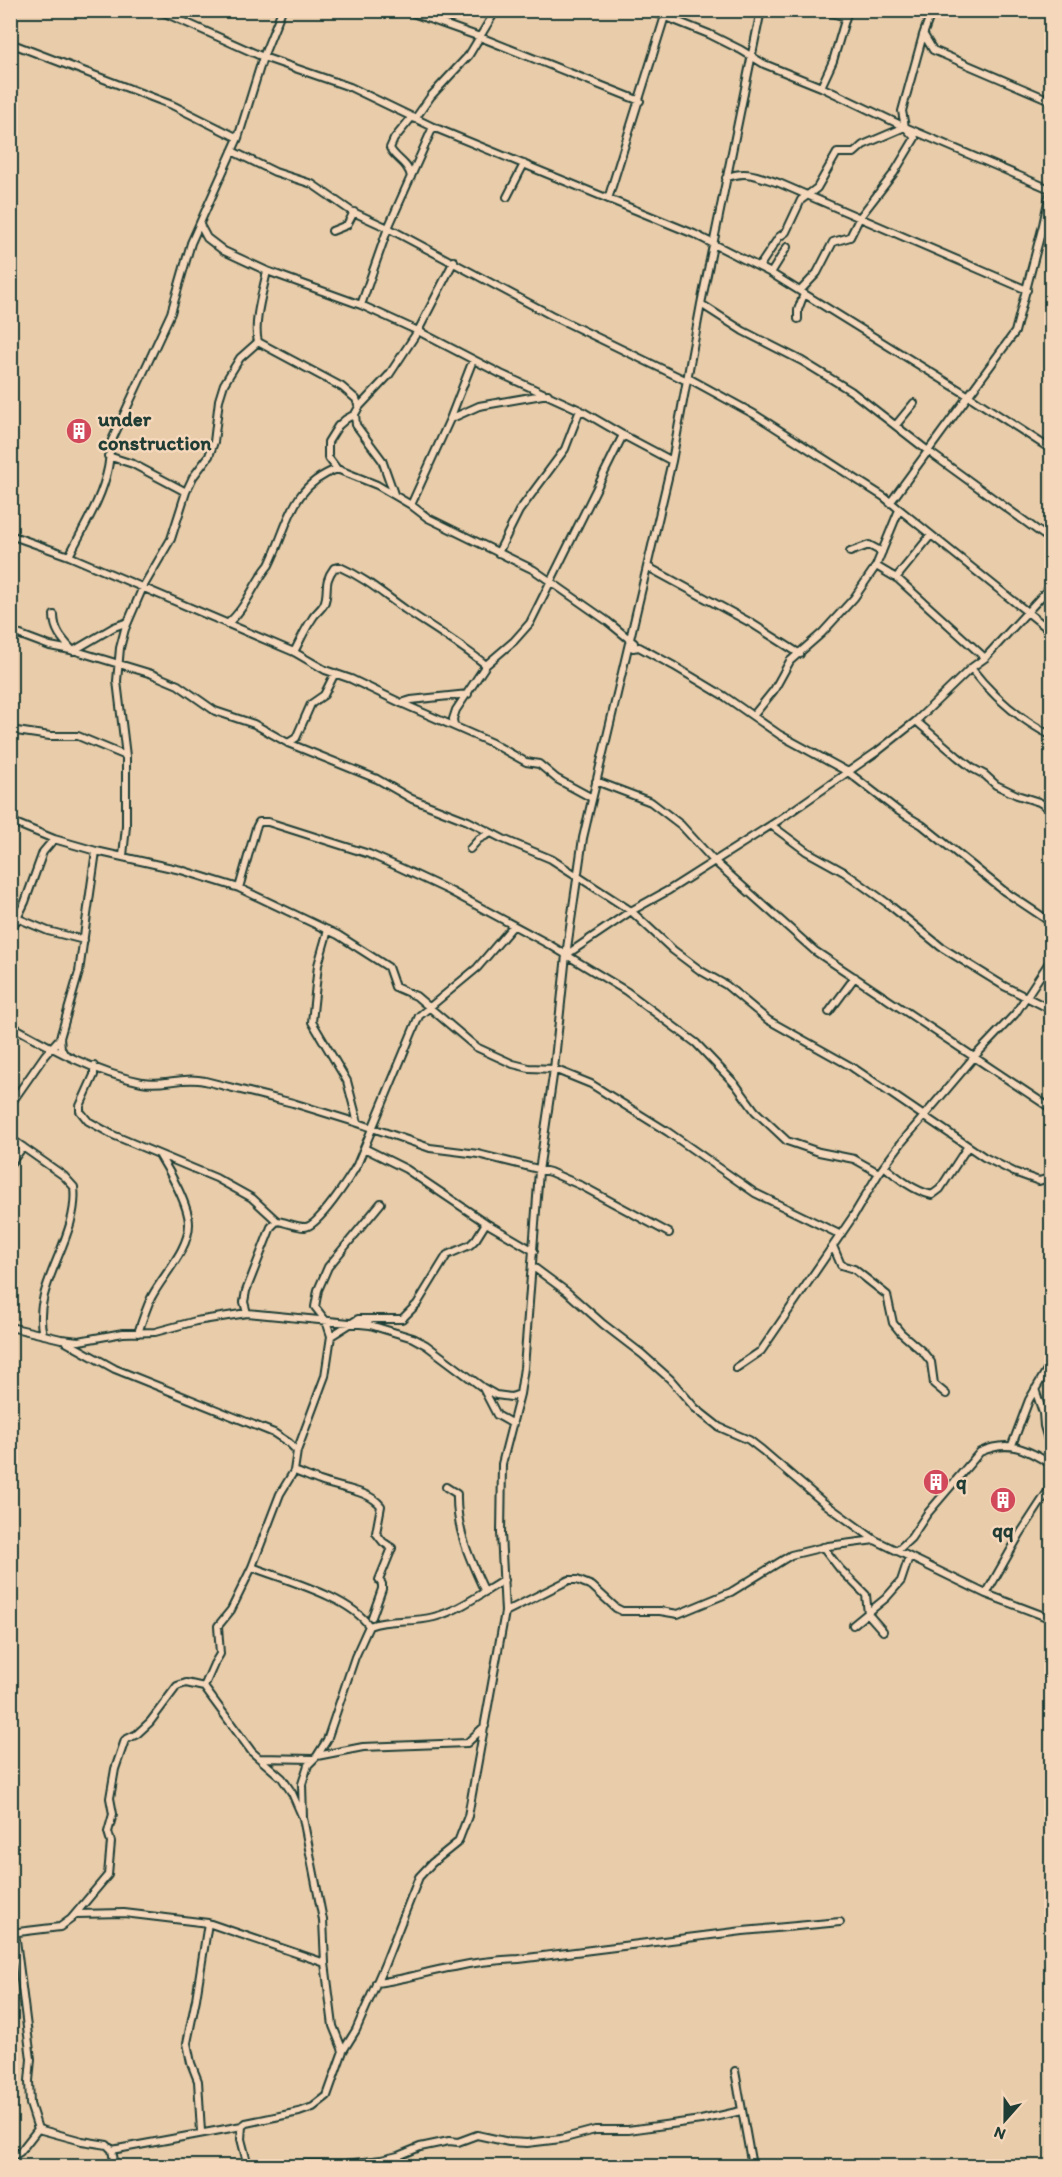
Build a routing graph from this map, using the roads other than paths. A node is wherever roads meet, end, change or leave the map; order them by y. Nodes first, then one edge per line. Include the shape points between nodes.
1 (158, 10) edge
2 (282, 10) edge
3 (404, 10) edge
4 (496, 10) edge
5 (650, 10) edge
6 (761, 10) edge
7 (821, 10) edge
8 (932, 10) edge
9 (847, 14) edge
10 (665, 16) junction
11 (923, 34) junction
12 (480, 37) junction
13 (10, 43) edge
14 (750, 55) junction
15 (264, 57) junction
16 (821, 87) junction
17 (639, 101) junction
18 (1052, 101) edge
19 (414, 118) junction
20 (434, 127) junction
21 (905, 127) junction
22 (238, 138) junction
23 (232, 151) junction
24 (524, 164) junction
25 (411, 177) junction
26 (726, 178) junction
27 (1052, 182) edge
28 (1051, 190) edge
29 (808, 194) junction
30 (507, 197) dead end
31 (608, 199) junction
32 (354, 212) junction
33 (860, 217) junction
34 (200, 225) junction
35 (388, 228) junction
36 (332, 231) dead end
37 (713, 243) junction
38 (787, 247) dead end
39 (454, 261) junction
40 (759, 267) junction
41 (267, 271) junction
42 (771, 273) junction
43 (1027, 290) junction
44 (802, 293) junction
45 (701, 304) junction
46 (361, 305) junction
47 (798, 320) dead end
48 (418, 331) junction
49 (258, 342) junction
50 (473, 360) junction
51 (687, 380) junction
52 (548, 394) junction
53 (969, 396) junction
54 (914, 403) dead end
55 (358, 407) junction
56 (580, 410) junction
57 (356, 414) junction
58 (450, 419) junction
59 (896, 425) junction
60 (623, 435) junction
61 (1052, 450) edge
62 (928, 451) junction
63 (108, 456) junction
64 (672, 461) junction
65 (337, 469) junction
66 (186, 492) junction
67 (394, 494) junction
68 (890, 503) junction
69 (411, 505) junction
70 (899, 510) junction
71 (10, 535) edge
72 (931, 535) junction
73 (1052, 541) edge
74 (850, 552) dead end
75 (882, 552) junction
76 (498, 553) junction
77 (69, 556) junction
78 (876, 566) junction
79 (648, 567) junction
80 (896, 578) junction
81 (550, 583) junction
82 (1052, 585) edge
83 (143, 587) junction
84 (1027, 614) junction
85 (54, 615) dead end
86 (128, 622) junction
87 (227, 624) junction
88 (10, 631) edge
89 (1052, 632) edge
90 (629, 640) junction
91 (74, 651) junction
92 (294, 652) junction
93 (800, 654) junction
94 (986, 658) junction
95 (117, 663) junction
96 (486, 665) junction
97 (971, 668) junction
98 (334, 673) junction
99 (468, 694) junction
100 (401, 704) junction
101 (753, 716) junction
102 (916, 721) junction
103 (454, 726) junction
104 (10, 730) edge
105 (1052, 736) edge
106 (288, 743) junction
107 (126, 756) junction
108 (848, 772) junction
109 (596, 781) junction
110 (592, 798) junction
111 (1052, 810) edge
112 (10, 821) edge
113 (771, 825) junction
114 (491, 833) junction
115 (54, 839) junction
116 (470, 849) dead end
117 (96, 852) junction
118 (123, 856) junction
119 (713, 860) junction
120 (577, 878) junction
121 (239, 888) junction
122 (631, 911) junction
123 (17, 918) junction
124 (1052, 922) edge
125 (513, 926) junction
126 (328, 930) junction
127 (10, 933) edge
128 (84, 940) junction
129 (566, 955) junction
130 (1051, 959) edge
131 (855, 977) junction
132 (1026, 997) junction
133 (429, 1008) junction
134 (1052, 1010) edge
135 (829, 1012) dead end
136 (10, 1025) edge
137 (60, 1038) junction
138 (51, 1048) junction
139 (64, 1054) junction
140 (975, 1056) junction
141 (94, 1066) junction
142 (554, 1069) junction
143 (10, 1105) edge
144 (1052, 1109) edge
145 (925, 1115) junction
146 (358, 1123) junction
147 (373, 1128) junction
148 (10, 1138) edge
149 (968, 1146) junction
150 (23, 1147) junction
151 (364, 1148) junction
152 (160, 1155) junction
153 (10, 1164) edge
154 (884, 1166) junction
155 (539, 1171) junction
156 (879, 1173) junction
157 (1052, 1177) edge
158 (381, 1203) dead end
159 (277, 1221) junction
160 (486, 1223) junction
161 (669, 1233) dead end
162 (841, 1235) junction
163 (833, 1246) junction
164 (534, 1251) junction
165 (532, 1266) junction
166 (247, 1313) junction
167 (326, 1321) junction
168 (351, 1324) junction
169 (10, 1327) edge
170 (138, 1333) junction
171 (43, 1334) junction
172 (331, 1336) junction
173 (61, 1339) junction
174 (1052, 1361) edge
175 (736, 1368) dead end
176 (482, 1388) junction
177 (1035, 1389) junction
178 (520, 1394) junction
179 (946, 1394) dead end
180 (513, 1424) junction
181 (1012, 1445) junction
182 (297, 1451) junction
183 (1052, 1453) edge
184 (1052, 1465) edge
185 (294, 1471) junction
186 (1052, 1485) edge
187 (446, 1487) dead end
188 (875, 1539) junction
189 (823, 1547) junction
190 (897, 1551) junction
191 (909, 1557) junction
192 (252, 1566) junction
193 (504, 1580) junction
194 (485, 1592) junction
195 (986, 1594) junction
196 (505, 1612) junction
197 (359, 1613) junction
198 (868, 1614) junction
199 (372, 1617) junction
200 (1052, 1619) edge
201 (385, 1621) junction
202 (853, 1625) dead end
203 (369, 1626) junction
204 (883, 1631) dead end
205 (204, 1687) junction
206 (485, 1726) junction
207 (258, 1758) junction
208 (315, 1758) junction
209 (303, 1818) junction
210 (76, 1914) junction
211 (840, 1922) dead end
212 (208, 1923) junction
213 (13, 1932) edge
214 (325, 1963) junction
215 (376, 1983) junction
216 (343, 2051) junction
217 (735, 2072) dead end
218 (741, 2111) junction
219 (242, 2126) junction
220 (38, 2129) junction
221 (201, 2132) junction
222 (112, 2150) junction
223 (10, 2158) edge
224 (115, 2166) edge
225 (248, 2166) edge
226 (256, 2166) edge
227 (752, 2166) edge

1 - 15 street
2 - 15 street
3 - 12 street
4 - 12 street
5 - 10 street
6 - 14 street
7 - 9 street
8 - 11 street
9 - 16 street
10 - 14 street
10 - 17 street
11 - 18 street via 933,50
11 - 21 street via 902,111
12 - 17 street
12 - 19 street
13 - 22 street via 172,105
14 - 16 street
14 - 26 street
15 - 19 street via 350,87
15 - 22 street
16 - 21 street
17 - 31 street
19 - 20 street
19 - 25 street via 390,148 406,164
20 - 24 street
20 - 25 street
21 - 28 street
21 - 29 street via 863,145 854,153 837,153 817,188
21 - 33 street via 915,138
22 - 23 street
23 - 32 street via 275,172 312,184
23 - 34 street
24 - 30 street
24 - 31 street
25 - 35 street
26 - 29 street via 747,173
26 - 37 street
27 - 28 street
28 - 43 street
29 - 33 street
29 - 40 street
31 - 37 street
32 - 35 street
32 - 36 street via 347,225
33 - 43 street
33 - 44 street via 850,237 833,242
34 - 41 street via 207,238 224,250
34 - 63 street via 171,313 117,427
35 - 39 street
35 - 46 street
37 - 40 street
37 - 45 street
38 - 42 street
39 - 48 street
39 - 51 street via 552,315
40 - 42 street
41 - 46 street
41 - 49 street
42 - 44 street
43 - 53 street via 1015,332
44 - 47 street
44 - 53 street
45 - 51 street
45 - 59 street via 743,331 826,374
46 - 48 street
48 - 50 street
48 - 55 street via 389,375
49 - 55 street via 342,387 356,399
49 - 66 street via 240,358 224,384 214,442
50 - 52 street
50 - 58 street
51 - 64 street
51 - 68 street via 754,414
52 - 56 street
52 - 58 street via 479,406
53 - 61 street
53 - 62 street
54 - 59 street
55 - 57 street
56 - 60 street
56 - 76 street via 565,448 519,511
57 - 65 street via 338,426 328,442 328,456
57 - 67 street via 356,425 382,460
58 - 69 street
59 - 62 street
60 - 64 street
60 - 81 street
62 - 68 street
62 - 73 street
63 - 66 street via 133,464
63 - 77 street via 103,485
64 - 79 street
65 - 67 street
65 - 87 street via 318,477 298,496 269,565 240,612
66 - 83 street via 171,539
67 - 69 street
68 - 70 street
69 - 76 street via 428,518
70 - 72 street
70 - 75 street
71 - 77 street
72 - 80 street
72 - 84 street
74 - 75 street via 869,545
75 - 78 street
76 - 81 street via 534,570
77 - 83 street
78 - 80 street
78 - 93 street via 854,598
79 - 90 street
79 - 93 street
80 - 94 street
81 - 90 street
81 - 96 street via 525,629
82 - 84 street
83 - 86 street
83 - 87 street
84 - 89 street
84 - 94 street
85 - 91 street via 57,631
86 - 91 street
86 - 95 street
87 - 92 street
88 - 91 street
90 - 101 street via 633,648 648,651
90 - 109 street
91 - 95 street
92 - 96 street via 326,598 328,577 334,568 340,567 377,587
92 - 98 street
93 - 101 street via 790,661
94 - 97 street
95 - 106 street via 178,686 215,711 254,724
95 - 107 street
96 - 99 street
97 - 102 street
97 - 105 street via 1005,706
98 - 100 street
98 - 106 street via 324,695 311,704 297,738
99 - 100 street
99 - 103 street via 454,714
100 - 103 street
101 - 108 street
102 - 108 street
102 - 111 street via 996,785
103 - 110 street via 526,762 539,764
104 - 107 street via 78,736
106 - 114 street via 377,779 412,799
107 - 118 street
108 - 113 street
108 - 124 street via 1004,891
109 - 110 street
109 - 119 street via 651,802 681,825
110 - 120 street
112 - 115 street
113 - 119 street
113 - 132 street via 852,877 941,947
114 - 116 street
114 - 120 street via 551,859
115 - 117 street
115 - 123 street via 43,852
117 - 118 street
117 - 128 street
118 - 121 street
119 - 122 street
119 - 131 street via 815,951
120 - 122 street
120 - 129 street
121 - 125 street via 256,828 260,822 268,822 369,854 450,891
121 - 126 street
122 - 129 street
122 - 145 street via 673,950 726,985 768,1020 852,1067
123 - 127 street
123 - 128 street
125 - 129 street
125 - 133 street via 477,968
126 - 133 street via 388,967 395,987 416,996
126 - 146 street via 318,965 312,1022 346,1081
128 - 137 street
129 - 142 street
129 - 156 street via 627,991 696,1043 736,1085 754,1111 787,1140 854,1160
130 - 132 street
131 - 135 street
131 - 140 street
132 - 134 street
132 - 140 street
133 - 142 street via 492,1056 529,1068
133 - 147 street via 419,1016
136 - 138 street
137 - 138 street
137 - 139 street
138 - 139 street
138 - 143 street
139 - 141 street
140 - 144 street
140 - 145 street
141 - 146 street via 140,1082 198,1079
141 - 152 street via 80,1106 83,1117
142 - 155 street
142 - 162 street via 613,1097 754,1193
145 - 149 street
145 - 154 street
146 - 147 street
147 - 151 street
147 - 155 street via 430,1148 500,1158
148 - 150 street
149 - 154 street via 932,1195 913,1188
149 - 157 street via 1039,1181
150 - 153 street
150 - 171 street via 71,1181 75,1194 62,1250 43,1294 39,1316
151 - 159 street via 350,1179 311,1226
151 - 160 street via 422,1178
152 - 159 street via 252,1198
152 - 170 street via 189,1227 174,1263 150,1299
154 - 156 street
155 - 161 street via 582,1186
155 - 164 street
156 - 162 street
158 - 167 street via 328,1267 315,1306
159 - 166 street via 271,1227 246,1291
160 - 164 street
160 - 168 street via 470,1245 447,1255 417,1304 402,1320 367,1318
162 - 163 street
163 - 175 street via 761,1351
163 - 179 street via 841,1265 854,1269 886,1295 893,1323 931,1362 934,1384
164 - 165 street
165 - 178 street
165 - 188 street via 642,1354 695,1408 719,1427 749,1440 824,1503
166 - 167 street
166 - 170 street
167 - 168 street
167 - 172 street
168 - 172 street
168 - 176 street via 413,1338
169 - 171 street
170 - 173 street via 79,1341
171 - 173 street
172 - 182 street via 325,1376
173 - 182 street via 115,1369 274,1433
174 - 177 street
176 - 178 street via 503,1397
176 - 180 street via 494,1411
177 - 181 street
177 - 183 street
178 - 180 street
180 - 193 street via 502,1464
181 - 184 street
181 - 190 street via 989,1448 974,1457
182 - 185 street
185 - 192 street
185 - 199 street via 363,1494 381,1506 376,1533 392,1548 378,1580 382,1589
186 - 195 street
187 - 194 street via 457,1494 456,1513 465,1548
188 - 189 street
188 - 190 street
189 - 196 street via 791,1555 731,1592 678,1614 622,1611 592,1586 577,1580 569,1580
189 - 198 street via 866,1595
190 - 191 street
191 - 195 street
191 - 198 street via 901,1581
192 - 197 street
192 - 205 street via 231,1610 218,1626 220,1654
193 - 194 street
193 - 196 street
194 - 201 street via 434,1617
195 - 200 street
196 - 206 street
197 - 199 street
197 - 203 street
198 - 202 street
198 - 204 street
199 - 201 street
201 - 203 street
203 - 208 street via 354,1657 329,1734
205 - 207 street
205 - 210 street via 186,1683 177,1686 150,1722 124,1740 110,1798 113,1814 108,1832 108,1875
206 - 208 street via 467,1743 363,1747
206 - 215 street via 462,1836 419,1877
207 - 208 street
207 - 209 street via 282,1778
208 - 209 street via 308,1765 302,1784
209 - 214 street via 323,1920
210 - 212 street via 124,1913
210 - 213 street via 60,1927
211 - 215 street via 494,1960
212 - 214 street
212 - 221 street via 187,2043 198,2081
213 - 220 street via 31,2059 30,2104
214 - 216 street via 333,2026
215 - 216 street
216 - 219 street via 330,2090 322,2101 299,2112
217 - 218 street
218 - 226 street via 628,2130 595,2130 561,2139 509,2142 477,2135 381,2160
218 - 227 street
219 - 221 street
219 - 225 street
220 - 222 street via 99,2142
220 - 223 street via 20,2152
221 - 222 street
222 - 224 street

